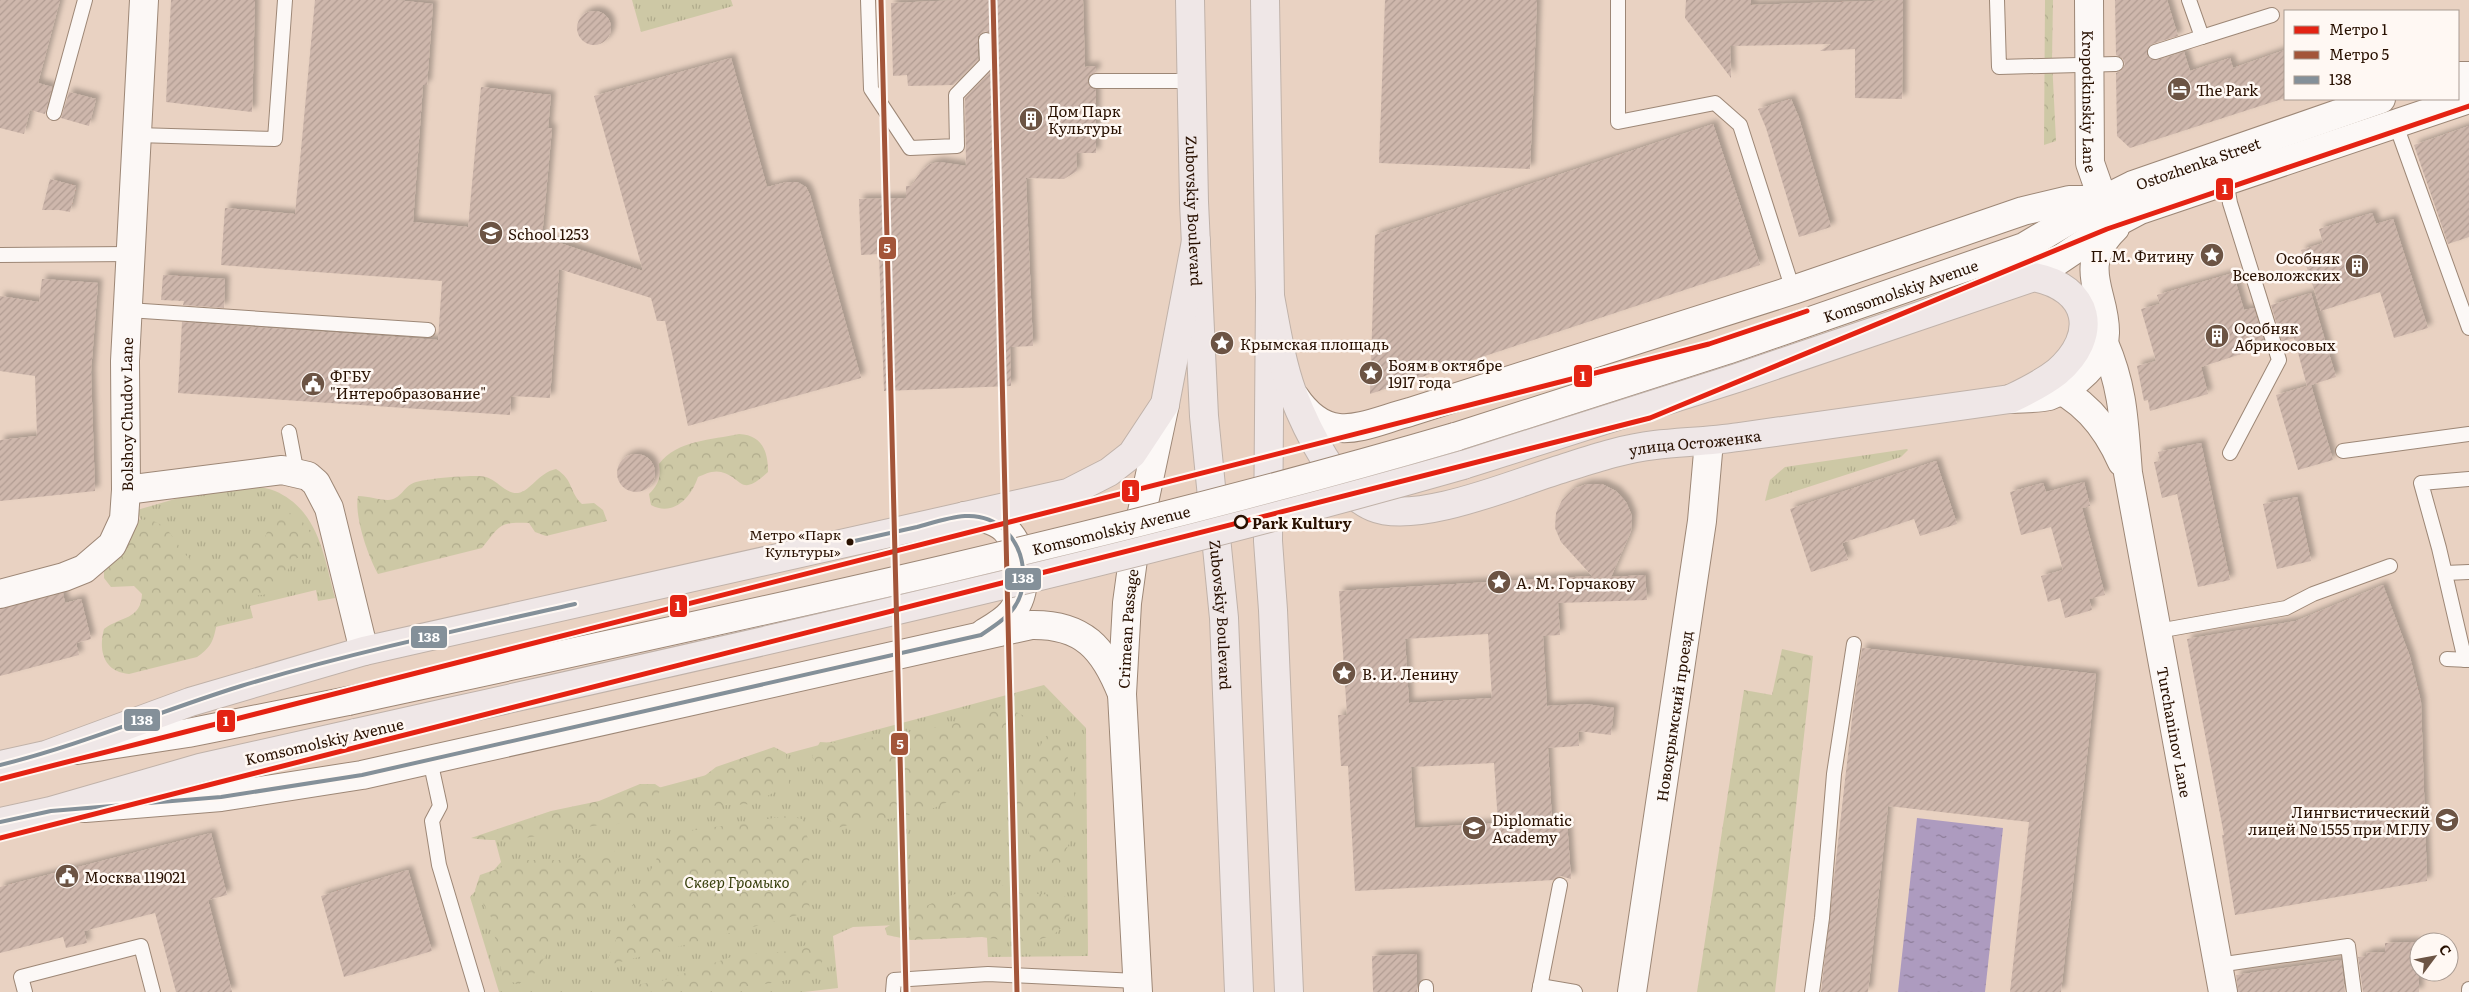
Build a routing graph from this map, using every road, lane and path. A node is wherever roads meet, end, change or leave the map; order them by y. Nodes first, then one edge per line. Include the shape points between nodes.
1 (84, 0) edge
2 (144, 0) edge
3 (284, 0) edge
4 (868, 0) edge
5 (1190, 0) edge
6 (1265, 0) edge
7 (1618, 0) edge
8 (1997, 0) edge
9 (2089, 0) edge
10 (2189, 0) edge
11 (2272, 15) dead end
12 (2202, 37) junction
13 (986, 40) dead end
14 (2155, 52) dead end
15 (2102, 65) junction
16 (1096, 81) dead end
17 (1192, 81) junction
18 (2469, 96) edge
19 (2378, 100) edge
20 (54, 113) dead end
21 (2396, 125) junction
22 (137, 135) junction
23 (2226, 180) junction
24 (2102, 200) junction
25 (2128, 215) junction
26 (1196, 241) junction
27 (2024, 247) joint
28 (131, 254) junction
29 (0, 255) edge
30 (2034, 277) junction
31 (1793, 290) junction
32 (1270, 296) junction
33 (128, 310) junction
34 (2469, 328) edge
35 (428, 330) dead end
36 (2104, 343) junction
37 (2053, 386) junction
38 (1293, 393) junction
39 (1166, 404) junction
40 (289, 432) dead end
41 (2469, 434) edge
42 (1709, 441) junction
43 (2343, 451) dead end
44 (2230, 453) dead end
45 (2128, 473) junction
46 (296, 474) junction
47 (2469, 478) edge
48 (126, 490) junction
49 (965, 516) junction
50 (2390, 566) dead end
51 (2445, 572) junction
52 (2469, 572) edge
53 (0, 594) edge
54 (2158, 631) junction
55 (981, 635) junction
56 (1854, 644) dead end
57 (364, 651) junction
58 (2447, 659) dead end
59 (2467, 660) edge
60 (1122, 694) junction
61 (46, 755) junction
62 (430, 760) junction
63 (0, 765) edge
64 (51, 811) junction
65 (0, 822) edge
66 (1560, 885) dead end
67 (2218, 965) junction
68 (1138, 986) edge
69 (1539, 989) edge
70 (25, 992) edge
71 (153, 992) edge
72 (477, 992) edge
73 (893, 992) edge
74 (1239, 992) edge
75 (1289, 992) edge
76 (1574, 992) edge
77 (1632, 992) edge
78 (1812, 992) edge
79 (2223, 992) edge
80 (2354, 992) edge

1 - 20 lane
2 - 22 main road, Bolshoy Chudov Lane
3 - 22 lane via 275,139
4 - 13 lane via 871,89 910,148 957,146 956,95 986,63
5 - 17 main road, Zubovskiy Boulevard
6 - 32 main road
7 - 31 lane via 1618,122 1715,103 1740,125
8 - 15 lane via 1999,67
9 - 15 main road, Kropotkinskiy Lane
10 - 12 lane
11 - 12 lane
12 - 14 lane
15 - 24 main road, Kropotkinskiy Lane via 2090,163
16 - 17 lane
17 - 26 main road, Zubovskiy Boulevard
18 - 21 main road, Ostozhenka Street
19 - 24 main road, Ostozhenka Street via 2133,185
21 - 23 main road, Ostozhenka Street
21 - 34 lane
22 - 28 main road, Bolshoy Chudov Lane
23 - 25 main road, Ostozhenka Street
23 - 44 lane via 2230,203 2279,360
24 - 27 main road, Ostozhenka Street
24 - 31 main road via 2069,200 2023,211
25 - 30 main road, Ostozhenka Street
25 - 36 main road via 2111,232 2095,261 2095,285 2104,322
26 - 39 main road, Crimean Passage
26 - 74 main road, Zubovskiy Boulevard via 1204,416 1224,618
27 - 61 main road, Komsomolskiy Avenue, bridge via 1680,366 1297,483 1089,535 716,621 348,701 188,733
28 - 29 lane
28 - 33 main road, Bolshoy Chudov Lane
30 - 37 main road, улица Остоженка via 2051,280 2068,290 2080,305 2085,321 2081,341
30 - 64 main road, Komsomolskiy Avenue, bridge via 1608,420 1308,510 1087,566 200,768
31 - 38 main road via 1355,427 1338,429 1314,420
32 - 38 main road, улица Остоженка via 1280,350
32 - 75 main road via 1268,542
33 - 35 lane
33 - 48 main road, Bolshoy Chudov Lane via 124,424
36 - 37 main road, улица Остоженка via 2091,366
36 - 45 main road, Turchaninov Lane via 2115,369 2123,402
37 - 42 main road, улица Остоженка via 2010,399
37 - 45 main road, Turchaninov Lane via 2077,400 2097,419
38 - 42 main road, улица Остоженка via 1338,479 1374,508 1397,513 1438,507 1607,454 1654,445
39 - 49 main road via 1132,454 1109,472 1068,493
39 - 60 main road, Crimean Passage via 1135,545 1127,603
40 - 46 lane
41 - 43 lane
42 - 77 main road, Новокрымский проезд via 1702,521
45 - 54 main road, Turchaninov Lane
46 - 48 main road, Bolshoy Chudov Lane via 282,470
46 - 57 main road, Bolshoy Chudov Lane via 308,476 316,483 329,508
47 - 51 lane via 2420,482
48 - 53 main road via 124,519 119,533 101,556 84,569 64,577
49 - 55 main road via 994,522 1006,530 1016,544 1022,564 1023,584 1019,601 1002,621
49 - 57 main road
50 - 54 lane via 2313,594 2286,608
51 - 52 lane
51 - 59 lane
54 - 67 main road, Turchaninov Lane
55 - 60 main road via 1030,626 1050,625 1068,630 1085,638 1099,651 1111,667
55 - 62 main road
56 - 78 lane via 1834,774 1822,918
57 - 61 main road via 190,702
58 - 59 lane
60 - 68 main road, Crimean Passage
61 - 63 main road, Komsomolskiy Avenue
62 - 64 main road via 221,797
62 - 72 lane via 440,806 432,821 439,865
64 - 65 main road, Komsomolskiy Avenue
66 - 69 lane
67 - 79 main road, Turchaninov Lane
67 - 80 lane via 2348,946
68 - 73 lane via 988,974 894,980
69 - 76 lane
70 - 71 lane via 21,977 141,946

